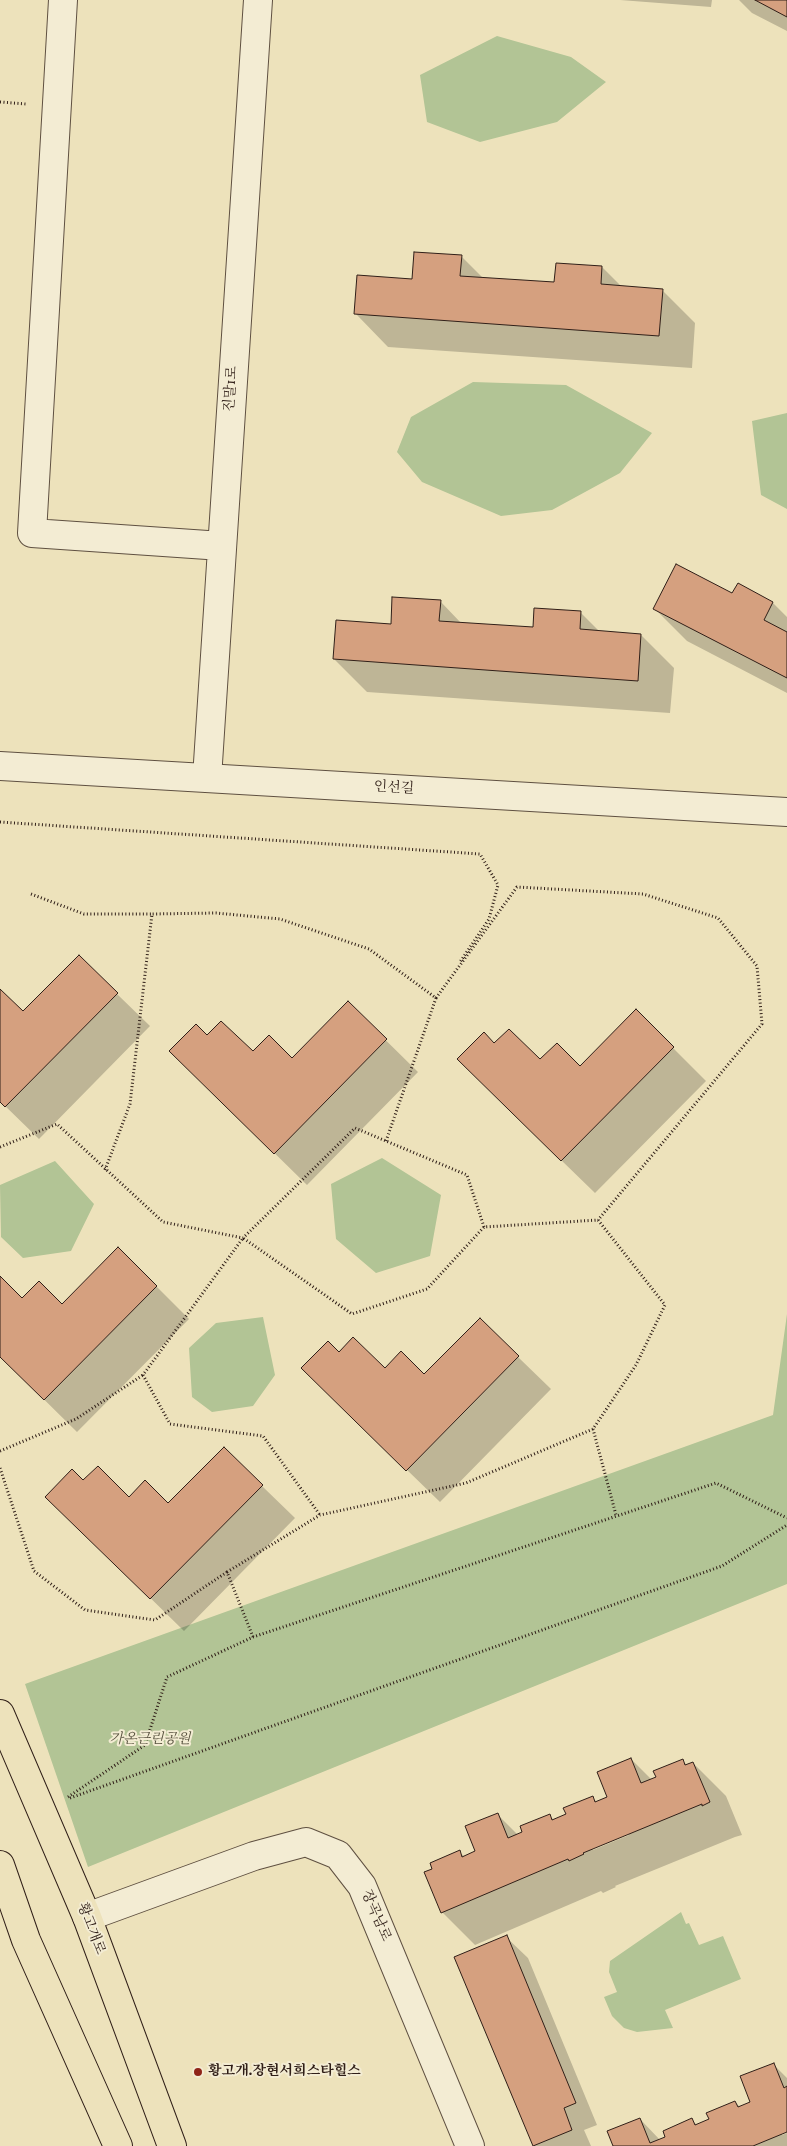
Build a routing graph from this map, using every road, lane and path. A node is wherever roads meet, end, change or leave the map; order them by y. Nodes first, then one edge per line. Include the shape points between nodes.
1 (63, 0) edge
2 (258, 0) edge
3 (222, 546) junction
4 (0, 766) edge
5 (207, 778) junction
6 (787, 812) edge
7 (0, 822) edge
8 (31, 894) dead end
9 (152, 914) junction
10 (436, 998) junction
11 (386, 1141) junction
12 (0, 1147) edge
13 (105, 1170) junction
14 (598, 1220) junction
15 (484, 1227) junction
16 (243, 1238) junction
17 (143, 1375) junction
18 (593, 1429) junction
19 (0, 1451) edge
20 (0, 1468) edge
21 (320, 1515) junction
22 (616, 1516) junction
23 (787, 1518) edge
24 (787, 1525) edge
25 (227, 1572) junction
26 (254, 1636) junction
27 (0, 1714) edge
28 (0, 1865) edge
29 (87, 1917) junction
30 (118, 2146) edge
31 (172, 2146) edge
32 (470, 2146) edge

1 - 3 street via 32,533
2 - 3 street, 진말1로
3 - 5 street, 진말1로
4 - 5 street, 인선길
5 - 6 street, 인선길
7 - 10 path via 480,854 498,885 489,919
8 - 9 path via 84,914
9 - 10 path via 216,913 280,919 369,949
9 - 13 path via 130,1104
10 - 11 path
10 - 14 path via 518,887 643,894 718,918 757,966 762,1024
11 - 15 path via 467,1174
11 - 16 path via 355,1128
12 - 13 path via 57,1124
13 - 16 path via 163,1222
14 - 15 path
14 - 18 path via 665,1305 636,1365
15 - 16 path via 427,1289 352,1314
16 - 17 path
17 - 19 path via 76,1419
17 - 21 path via 170,1424 263,1436
18 - 21 path via 466,1483
18 - 22 path
20 - 25 path via 34,1571 84,1610 155,1620
21 - 25 path
22 - 23 path via 716,1482
22 - 26 path
24 - 26 path via 722,1566 65,1799 145,1745 168,1677
25 - 26 path
27 - 29 main road, 황고개로
28 - 30 main road via 26,1940
29 - 31 main road, 황고개로
29 - 32 street, 장곡남로 via 254,1856 306,1842 338,1855 362,1886

